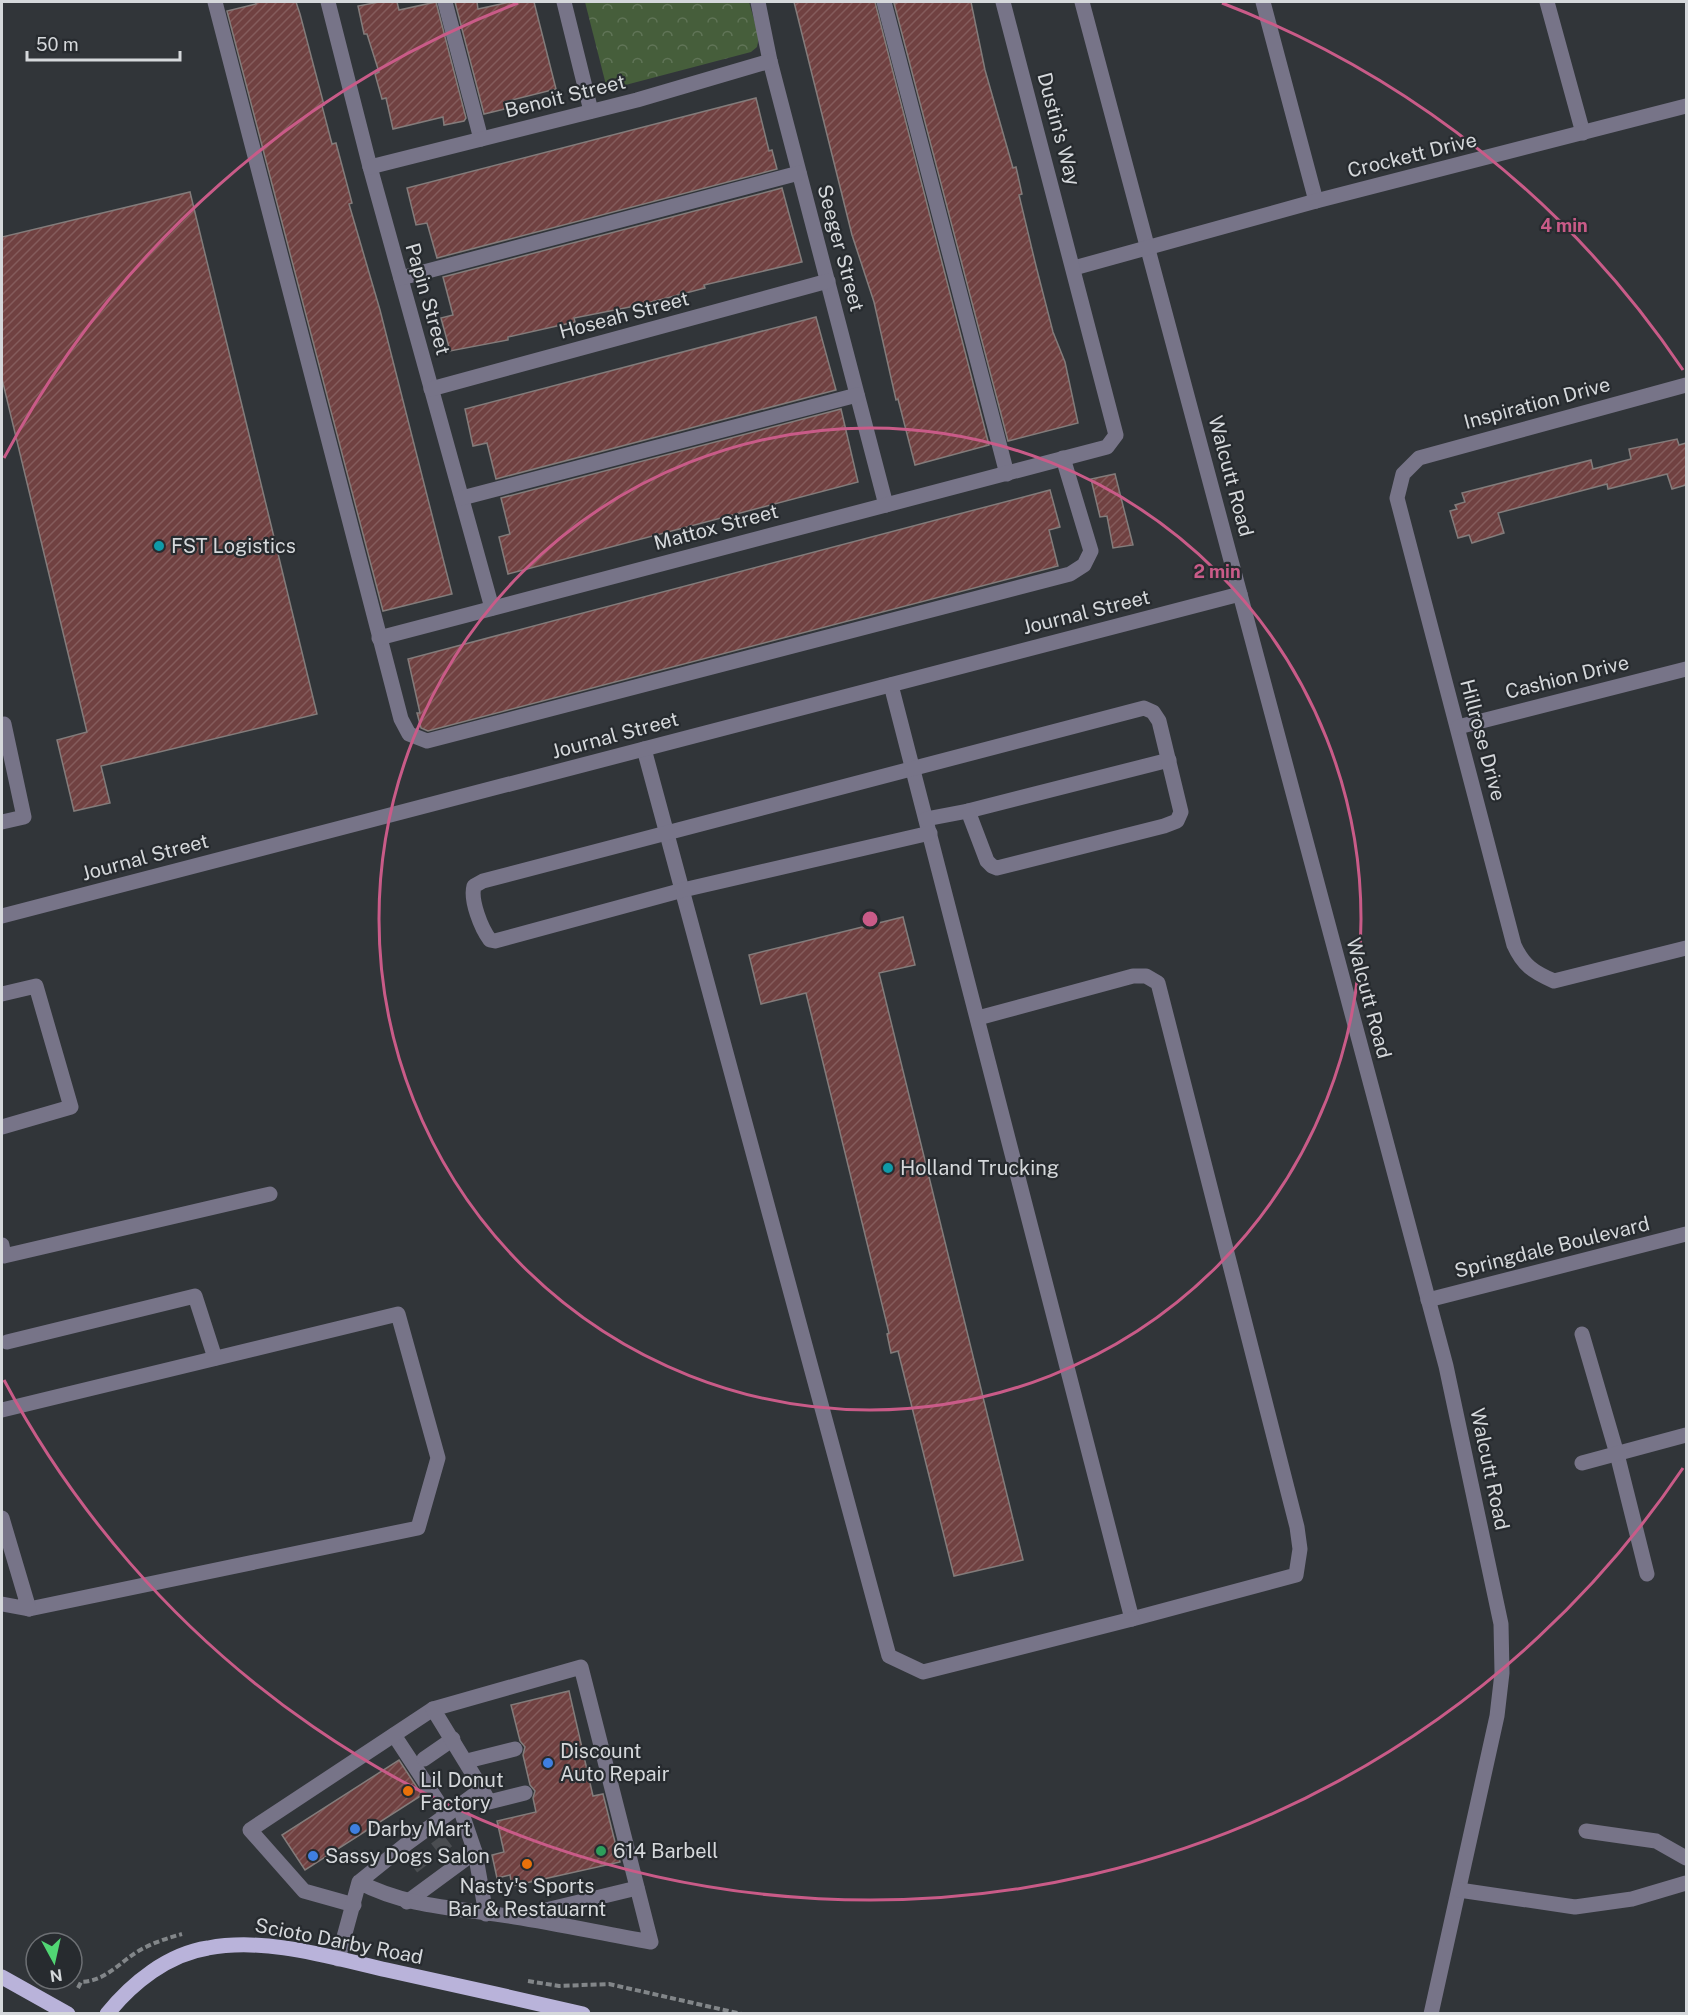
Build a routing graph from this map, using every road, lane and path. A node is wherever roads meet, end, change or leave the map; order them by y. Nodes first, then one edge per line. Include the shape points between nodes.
1 (215, 2) edge
2 (328, 2) edge
3 (445, 2) edge
4 (564, 2) edge
5 (758, 2) edge
6 (884, 2) edge
7 (1003, 2) edge
8 (1082, 2) edge
9 (1263, 2) edge
10 (1547, 2) edge
11 (770, 61) junction
12 (1686, 106) edge
13 (591, 111) junction
14 (1583, 133) junction
15 (481, 139) junction
16 (370, 167) junction
17 (800, 173) junction
18 (1316, 201) junction
19 (1149, 247) junction
20 (1074, 268) junction
21 (401, 278) junction
22 (828, 281) junction
23 (1686, 385) edge
24 (431, 389) junction
25 (857, 395) junction
26 (1063, 458) junction
27 (1006, 474) junction
28 (1403, 474) joint
29 (462, 498) junction
30 (886, 505) junction
31 (1240, 594) junction
32 (492, 608) junction
33 (379, 638) junction
34 (1686, 669) edge
35 (891, 685) junction
36 (2, 721) edge
37 (1458, 727) junction
38 (644, 749) junction
39 (1169, 760) junction
40 (913, 768) junction
41 (968, 811) junction
42 (2, 822) edge
43 (928, 826) junction
44 (667, 831) junction
45 (683, 890) junction
46 (2, 916) edge
47 (1686, 948) edge
48 (2, 994) edge
49 (978, 1018) junction
50 (2, 1127) edge
51 (270, 1194) dead end
52 (1686, 1234) edge
53 (2, 1245) edge
54 (1428, 1300) junction
55 (1582, 1335) dead end
56 (7, 1341) dead end
57 (215, 1358) junction
58 (2, 1410) edge
59 (1686, 1435) edge
60 (1617, 1454) junction
61 (1582, 1463) dead end
62 (2, 1518) edge
63 (1647, 1574) dead end
64 (2, 1604) edge
65 (29, 1609) junction
66 (1132, 1619) junction
67 (433, 1709) junction
68 (394, 1735) junction
69 (453, 1739) junction
70 (515, 1749) dead end
71 (424, 1758) dead end
72 (467, 1761) junction
73 (482, 1789) junction
74 (525, 1793) dead end
75 (459, 1805) junction
76 (446, 1814) junction
77 (1586, 1831) dead end
78 (475, 1852) junction
79 (1686, 1858) edge
80 (359, 1882) junction
81 (1686, 1883) edge
82 (637, 1888) junction
83 (1459, 1890) junction
84 (407, 1902) junction
85 (354, 1905) junction
86 (486, 1914) junction
87 (516, 1917) junction
88 (192, 1932) dead end
89 (338, 1959) junction
90 (2, 1977) edge
91 (526, 1981) dead end
92 (84, 1982) edge
93 (68, 2013) edge
94 (107, 2013) edge
95 (583, 2013) edge
96 (742, 2013) edge
97 (1431, 2013) edge

1 - 33 street
2 - 16 street, Papin Street
3 - 15 street
4 - 13 street
5 - 11 street, Seeger Street
6 - 27 street
7 - 20 street, Dustin's Way
8 - 19 street, Walcutt Road
9 - 18 street
10 - 14 street
11 - 13 street, Benoit Street
11 - 17 street, Seeger Street
12 - 14 street, Crockett Drive
13 - 15 street, Benoit Street
14 - 18 street, Crockett Drive
15 - 16 street, Benoit Street
16 - 21 street, Papin Street
17 - 21 street
17 - 22 street, Seeger Street
18 - 19 street, Crockett Drive
19 - 20 street
19 - 31 street, Walcutt Road
20 - 26 street, Dustin's Way via 1116,435 1107,447
21 - 24 street, Papin Street
22 - 24 street, Hoseah Street
22 - 25 street, Seeger Street
23 - 28 street, Inspiration Drive via 1419,458
24 - 29 street, Papin Street
25 - 29 street
25 - 30 street, Seeger Street
26 - 27 street, Mattox Street
26 - 33 street via 1091,551 1084,565 1070,574 427,741 409,734 401,720
27 - 30 street, Mattox Street
28 - 37 street, Hillrose Drive via 1397,498
29 - 32 street, Papin Street
30 - 32 street, Mattox Street
31 - 35 street, Journal Street
31 - 54 street, Walcutt Road
32 - 33 street, Mattox Street
34 - 37 street, Cashion Drive
35 - 38 street, Journal Street
35 - 40 street
36 - 42 street via 24,817
37 - 47 street, Hillrose Drive via 1521,962 1554,981
38 - 44 street
38 - 46 street, Journal Street
39 - 40 street via 1159,721 1144,708
39 - 41 street
39 - 41 street via 1181,812 1177,820 998,868 987,861
40 - 43 street
40 - 44 street
41 - 43 street
43 - 45 street
43 - 49 street
44 - 45 street
44 - 45 street via 483,881 474,886 472,893 484,933 495,941
45 - 66 street via 889,1656 923,1672
48 - 50 street via 36,986 71,1107
49 - 66 street
49 - 66 street via 1133,976 1146,976 1158,983 1300,1549 1296,1575
51 - 53 street via 4,1256
52 - 54 street, Springdale Boulevard
54 - 83 street, Walcutt Road via 1446,1366 1501,1624 1502,1673 1497,1716
55 - 60 street
56 - 57 street via 195,1296
57 - 58 street
57 - 65 street via 398,1314 438,1458 418,1528
59 - 60 street
60 - 61 street
60 - 63 street
62 - 65 street
64 - 65 street
67 - 68 street
67 - 69 street
67 - 82 street via 581,1667
68 - 76 street
68 - 85 street via 250,1830 304,1891
69 - 71 street
69 - 72 street
70 - 72 street
72 - 73 street
73 - 74 street via 489,1802
73 - 75 street
75 - 76 street
75 - 78 street
76 - 80 street via 433,1833
77 - 79 street via 1656,1841
78 - 84 street via 454,1860 430,1877
78 - 86 street
80 - 84 street
80 - 85 street
81 - 83 street via 1632,1899 1575,1907
82 - 87 street
82 - 87 street via 651,1942
83 - 97 street, Walcutt Road
84 - 86 street
85 - 89 street
86 - 87 street
88 - 92 path via 160,1940 106,1976
89 - 94 main road, Scioto Darby Road via 265,1946 206,1948 157,1969 125,1991
89 - 95 main road, Scioto Darby Road
90 - 93 main road
91 - 96 path via 558,1986 609,1984

